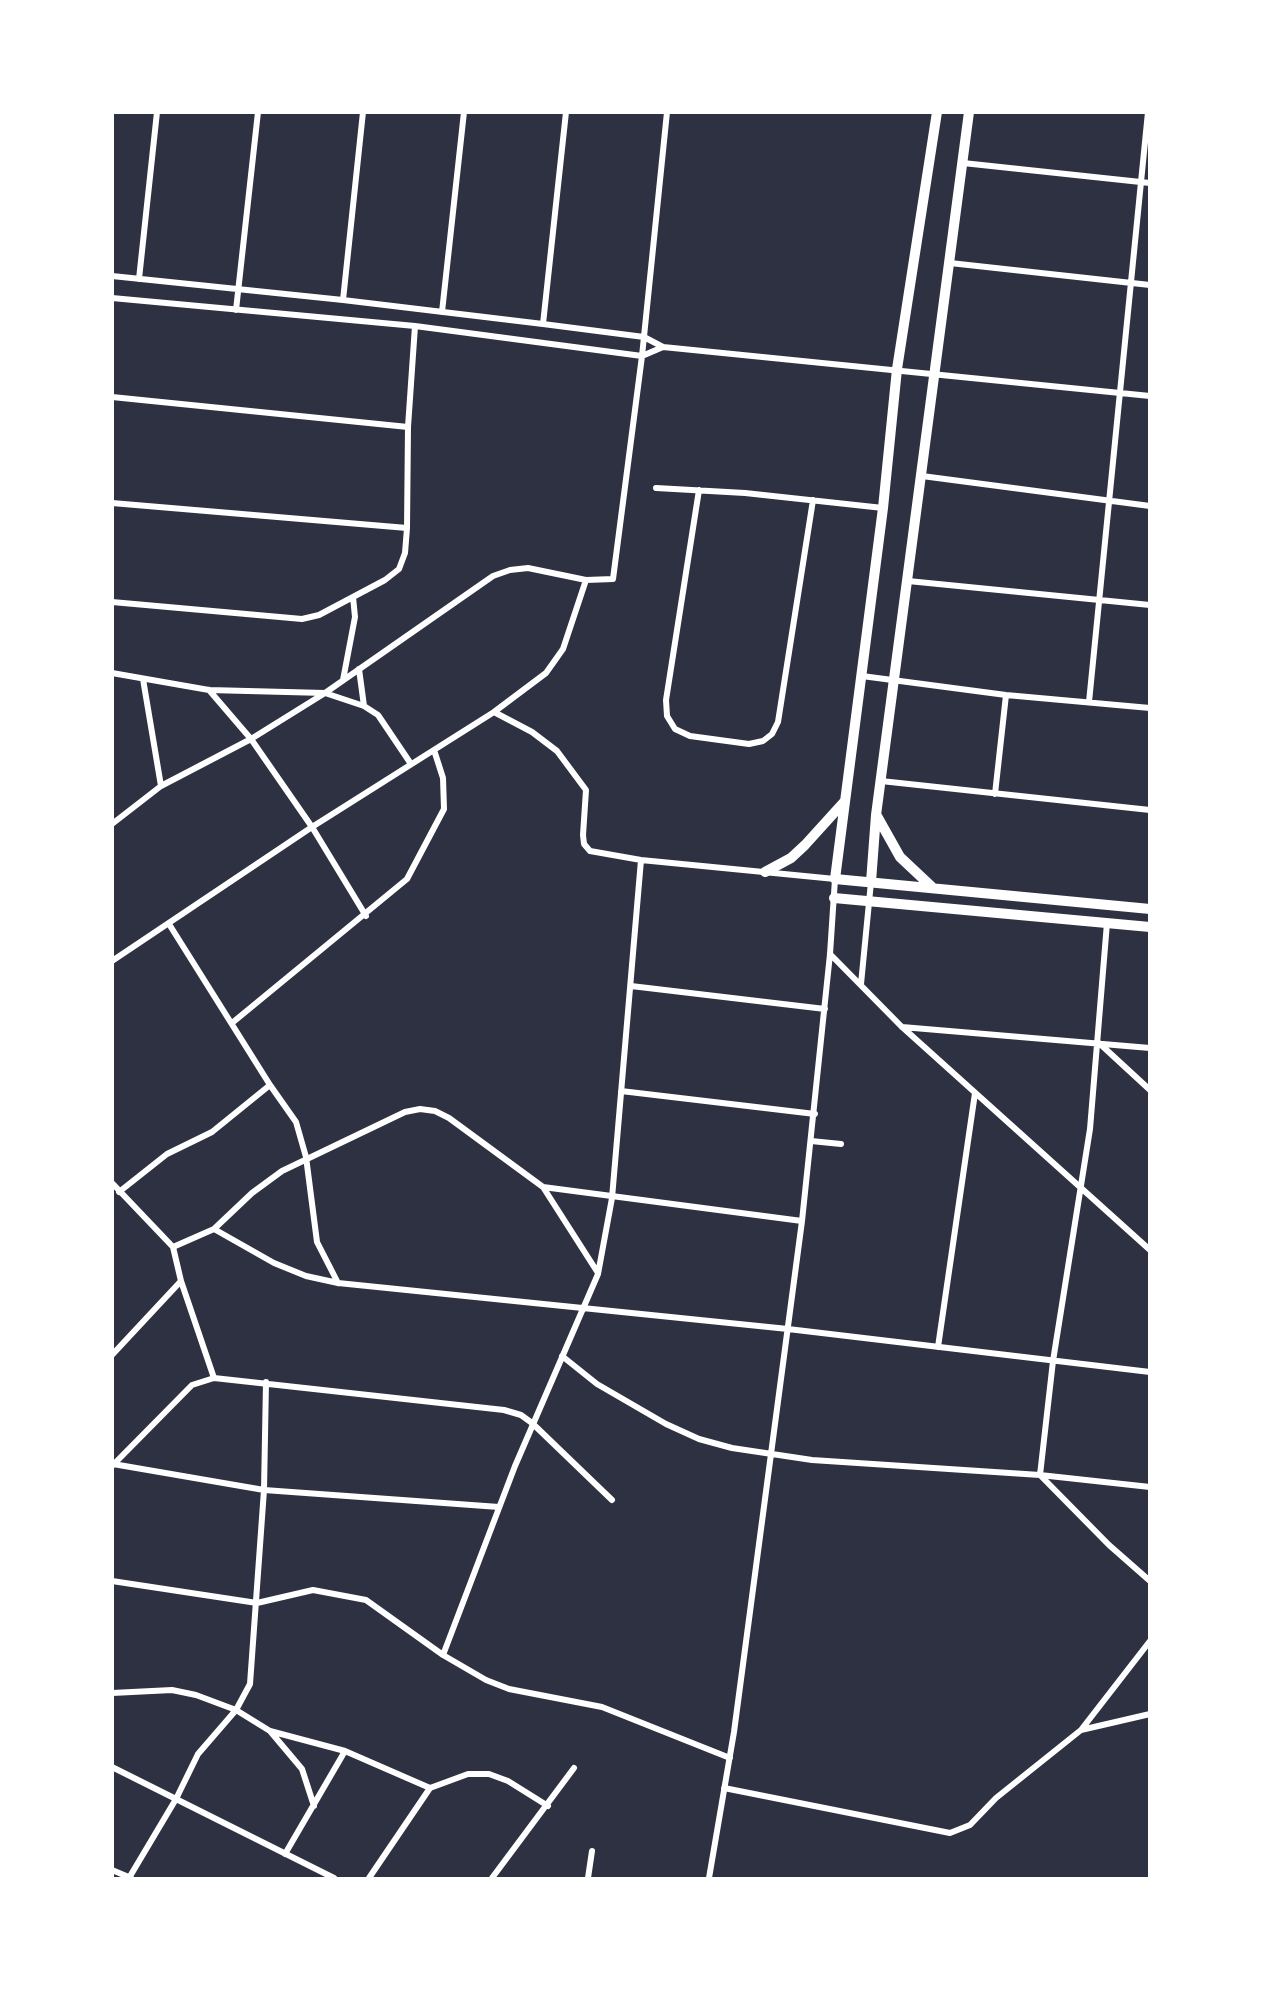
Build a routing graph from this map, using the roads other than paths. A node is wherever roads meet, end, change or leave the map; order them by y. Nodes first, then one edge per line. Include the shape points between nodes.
1 (156, 112) edge
2 (258, 112) edge
3 (363, 112) edge
4 (464, 112) edge
5 (566, 112) edge
6 (666, 112) edge
7 (937, 112) edge
8 (969, 112) edge
9 (1148, 112) edge
10 (963, 163) junction
11 (1141, 182) junction
12 (1149, 183) edge
13 (950, 263) junction
14 (112, 276) edge
15 (140, 279) junction
16 (1131, 284) junction
17 (1149, 285) edge
18 (238, 290) junction
19 (112, 298) edge
20 (343, 300) junction
21 (237, 310) junction
22 (442, 312) junction
23 (543, 324) junction
24 (415, 326) junction
25 (644, 338) junction
26 (663, 347) junction
27 (642, 356) junction
28 (897, 369) junction
29 (936, 373) junction
30 (1120, 393) junction
31 (1149, 396) edge
32 (112, 397) edge
33 (408, 427) junction
34 (922, 476) junction
35 (656, 488) dead end
36 (699, 490) junction
37 (813, 500) junction
38 (1110, 502) junction
39 (112, 504) edge
40 (1149, 506) edge
41 (884, 508) junction
42 (407, 528) junction
43 (586, 580) junction
44 (908, 580) junction
45 (353, 597) junction
46 (1099, 600) junction
47 (112, 602) edge
48 (1149, 605) edge
49 (358, 669) junction
50 (112, 673) edge
51 (862, 676) junction
52 (143, 679) junction
53 (342, 680) junction
54 (894, 681) junction
55 (209, 690) junction
56 (325, 693) junction
57 (1006, 695) junction
58 (1089, 702) junction
59 (364, 706) junction
60 (1149, 708) edge
61 (494, 712) junction
62 (251, 739) junction
63 (434, 750) junction
64 (411, 764) junction
65 (881, 781) junction
66 (161, 786) junction
67 (995, 794) junction
68 (844, 802) junction
69 (1149, 810) edge
70 (876, 815) junction
71 (112, 824) edge
72 (312, 827) junction
73 (641, 860) junction
74 (765, 872) junction
75 (835, 879) junction
76 (871, 882) junction
77 (933, 888) junction
78 (834, 898) junction
79 (869, 900) junction
80 (1149, 909) edge
81 (366, 916) junction
82 (1107, 923) junction
83 (169, 924) junction
84 (1149, 927) edge
85 (830, 954) junction
86 (112, 962) edge
87 (861, 984) junction
88 (631, 986) junction
89 (825, 1009) junction
90 (232, 1023) junction
91 (901, 1026) junction
92 (1098, 1043) junction
93 (1149, 1048) edge
94 (270, 1085) junction
95 (1149, 1090) edge
96 (621, 1091) junction
97 (975, 1093) junction
98 (815, 1114) junction
99 (811, 1141) junction
100 (841, 1144) dead end
101 (306, 1157) junction
102 (112, 1183) edge
103 (543, 1187) junction
104 (1082, 1188) junction
105 (119, 1192) junction
106 (612, 1198) junction
107 (802, 1221) junction
108 (214, 1229) junction
109 (173, 1247) junction
110 (1149, 1250) edge
111 (598, 1274) junction
112 (181, 1281) junction
113 (338, 1283) junction
114 (582, 1309) junction
115 (788, 1329) junction
116 (938, 1347) junction
117 (112, 1355) edge
118 (562, 1356) junction
119 (1053, 1361) junction
120 (1149, 1372) edge
121 (214, 1378) junction
122 (266, 1382) junction
123 (532, 1423) junction
124 (771, 1455) junction
125 (113, 1464) edge
126 (1041, 1475) junction
127 (1149, 1487) edge
128 (264, 1490) junction
129 (612, 1500) dead end
130 (499, 1507) junction
131 (112, 1581) edge
132 (1149, 1581) edge
133 (257, 1603) junction
134 (1149, 1641) edge
135 (443, 1655) junction
136 (112, 1693) edge
137 (236, 1710) junction
138 (1149, 1714) edge
139 (1082, 1730) junction
140 (270, 1731) junction
141 (345, 1751) junction
142 (730, 1758) junction
143 (112, 1767) edge
144 (574, 1768) dead end
145 (430, 1788) junction
146 (724, 1788) junction
147 (176, 1798) junction
148 (314, 1806) junction
149 (548, 1806) junction
150 (592, 1851) dead end
151 (285, 1854) junction
152 (112, 1870) edge
153 (130, 1878) edge
154 (334, 1878) edge
155 (369, 1878) edge
156 (492, 1878) edge
157 (588, 1878) edge
158 (709, 1878) edge

1 - 15 street
2 - 18 street
3 - 20 street
4 - 22 street
5 - 23 street
6 - 25 street
7 - 28 street
8 - 10 street
9 - 11 street
10 - 11 street
10 - 13 street
11 - 12 street
11 - 16 street
13 - 16 street
13 - 29 street
14 - 15 street
15 - 18 street
16 - 17 street
16 - 30 street
18 - 20 street
18 - 21 street
19 - 21 street
20 - 22 street
21 - 24 street
22 - 23 street
23 - 25 street
24 - 27 street
24 - 33 street
25 - 26 street
25 - 27 street
26 - 27 street
26 - 28 street
27 - 43 street via 613,579
28 - 29 street
28 - 41 street
29 - 30 street
29 - 34 street
30 - 31 street
30 - 38 street
32 - 33 street
33 - 42 street
34 - 38 street
34 - 44 street
35 - 36 street
36 - 37 street
36 - 37 street via 666,700 667,716 675,729 690,736 749,744 763,741 778,722
37 - 41 street
38 - 40 street
38 - 46 street
39 - 42 street
41 - 51 street
42 - 45 street via 399,568
43 - 49 street via 528,568 493,576
43 - 61 street via 556,662
44 - 46 street
44 - 54 street
45 - 47 street via 319,615 302,619
45 - 53 street via 355,617
46 - 48 street
46 - 58 street
49 - 53 street
49 - 59 street
50 - 52 street
51 - 54 street
51 - 68 street
52 - 55 street
52 - 66 street
53 - 56 street
54 - 57 street
54 - 65 street
55 - 56 street
55 - 62 street
56 - 59 street
56 - 62 street
57 - 58 street
57 - 67 street
58 - 60 street
59 - 64 street via 378,715
61 - 63 street
61 - 73 street via 557,751 586,790 582,835 590,851
62 - 66 street
62 - 72 street
63 - 64 street
63 - 81 street via 443,778 444,809 407,879
64 - 72 street
65 - 67 street
65 - 70 street
66 - 71 street
67 - 69 street
68 - 74 street via 806,845
68 - 75 street
70 - 76 street
70 - 77 street via 900,857
72 - 81 street
72 - 83 street
73 - 74 street
73 - 88 street
74 - 75 street
75 - 76 street
75 - 78 street
76 - 77 street
76 - 79 street
77 - 80 street
78 - 79 street
78 - 85 street
79 - 82 street
79 - 87 street
81 - 90 street
82 - 84 street
82 - 92 street
83 - 86 street
83 - 90 street
85 - 87 street
85 - 89 street
87 - 91 street
88 - 89 street
88 - 96 street
89 - 98 street
90 - 94 street
91 - 92 street
91 - 97 street
92 - 93 street
92 - 95 street
92 - 104 street
94 - 101 street via 296,1122
94 - 105 street via 212,1132 167,1154
96 - 98 street
96 - 106 street
97 - 104 street
97 - 116 street
98 - 99 street
99 - 100 street
99 - 107 street
101 - 103 street via 405,1112 420,1109 449,1118
101 - 108 street via 252,1192
101 - 113 street via 317,1242
102 - 105 street
103 - 106 street
103 - 111 street
104 - 110 street
104 - 119 street
105 - 109 street
106 - 107 street
106 - 111 street
107 - 115 street
108 - 109 street
108 - 113 street via 274,1263
109 - 112 street
111 - 114 street
112 - 117 street
112 - 121 street
113 - 114 street
114 - 115 street
114 - 118 street
115 - 116 street
115 - 124 street
116 - 119 street
118 - 123 street
118 - 124 street via 597,1384 666,1424 699,1439
119 - 120 street
119 - 126 street
121 - 122 street
121 - 125 street via 192,1385
122 - 123 street via 504,1410
122 - 128 street
123 - 129 street
123 - 130 street
124 - 126 street
124 - 142 street
125 - 128 street
126 - 127 street
126 - 132 street
128 - 130 street
128 - 133 street
130 - 135 street
131 - 133 street
133 - 135 street via 313,1590 366,1600
133 - 137 street via 253,1672
134 - 139 street
135 - 142 street via 509,1689 602,1707
136 - 137 street via 172,1690
137 - 140 street
137 - 147 street via 206,1742
138 - 139 street
139 - 146 street via 996,1798 970,1825 950,1833
140 - 141 street
140 - 148 street via 302,1769
141 - 145 street
141 - 148 street
142 - 146 street
143 - 147 street
144 - 149 street
145 - 149 street via 468,1774 489,1774
145 - 155 street
146 - 158 street
147 - 151 street
147 - 153 street
148 - 151 street
149 - 156 street
150 - 157 street
151 - 154 street
152 - 153 street

